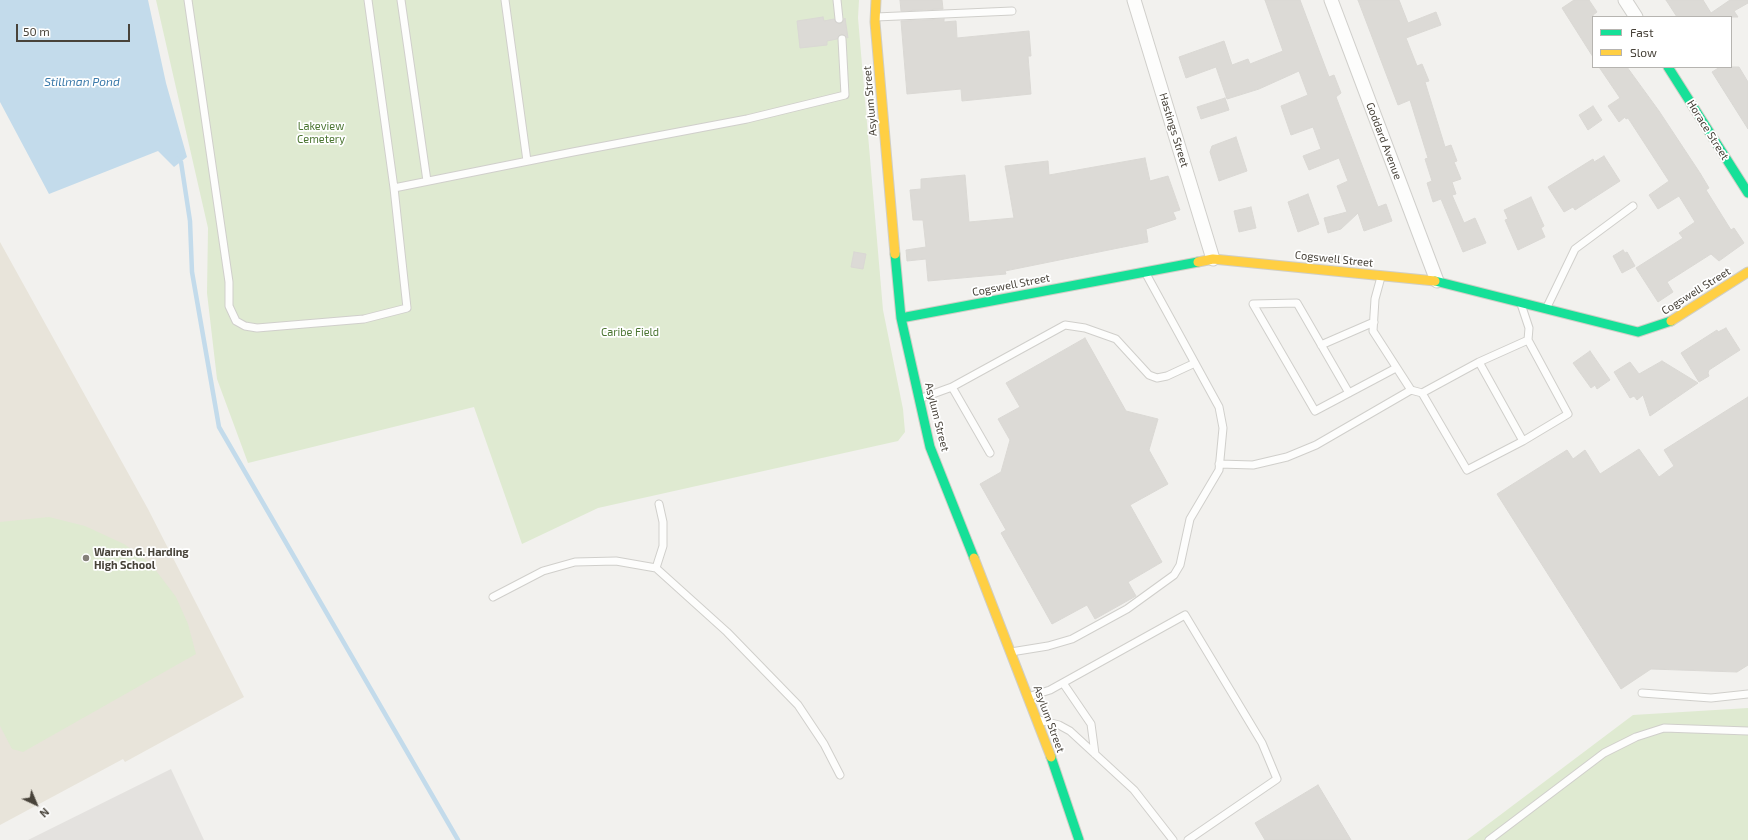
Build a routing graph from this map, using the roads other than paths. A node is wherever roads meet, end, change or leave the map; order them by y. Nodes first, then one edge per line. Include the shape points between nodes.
1 (188, 0) edge
2 (368, 0) edge
3 (401, 0) edge
4 (505, 0) edge
5 (837, 0) edge
6 (876, 0) edge
7 (1134, 0) edge
8 (1331, 0) edge
9 (1625, 0) edge
10 (1012, 11) dead end
11 (1635, 16) edge
12 (876, 17) junction
13 (839, 19) dead end
14 (842, 39) dead end
15 (1669, 68) edge
16 (527, 161) junction
17 (427, 181) junction
18 (394, 188) junction
19 (1748, 193) edge
20 (1633, 206) dead end
21 (1213, 259) junction
22 (1145, 272) junction
23 (1748, 272) edge
24 (1381, 276) junction
25 (1437, 282) junction
26 (1520, 301) junction
27 (1546, 309) junction
28 (901, 318) junction
29 (1374, 322) junction
30 (1528, 340) junction
31 (1321, 345) junction
32 (1479, 362) junction
33 (1195, 364) junction
34 (1396, 368) junction
35 (952, 387) junction
36 (1410, 390) junction
37 (1349, 393) junction
38 (1422, 393) junction
39 (919, 399) junction
40 (1523, 441) junction
41 (990, 453) dead end
42 (1219, 464) junction
43 (659, 504) dead end
44 (656, 568) junction
45 (493, 598) dead end
46 (1011, 652) junction
47 (1063, 683) junction
48 (1642, 693) dead end
49 (1748, 694) edge
50 (1028, 697) junction
51 (1037, 720) junction
52 (1748, 731) edge
53 (1095, 754) junction
54 (840, 775) dead end
55 (1080, 840) edge
56 (1173, 840) edge
57 (1188, 840) edge
58 (1489, 840) edge

1 - 18 lane via 229,282 229,306 236,321 246,326 264,328 364,319 408,308
2 - 18 lane
3 - 17 lane
4 - 16 lane
5 - 13 lane
6 - 12 street, Asylum Street
7 - 21 street, Hastings Street
8 - 25 street, Goddard Avenue
9 - 11 street
10 - 12 lane
12 - 28 street, Asylum Street
14 - 16 lane via 845,95 747,119
15 - 19 street, Horace Street
16 - 17 lane
17 - 18 lane
20 - 27 lane via 1576,249
21 - 22 street, Cogswell Street
21 - 24 street, Cogswell Street
22 - 28 street, Cogswell Street
22 - 33 lane
23 - 27 street, Cogswell Street via 1667,324 1638,332
24 - 25 street, Cogswell Street
24 - 29 lane via 1375,299
25 - 26 street, Cogswell Street
26 - 27 street, Cogswell Street
26 - 30 lane via 1529,328
28 - 39 street, Asylum Street
29 - 31 lane
29 - 34 lane via 1373,331
30 - 32 lane
30 - 40 lane via 1568,414
31 - 37 lane
31 - 37 lane via 1297,303 1253,304 1315,411
32 - 38 lane
32 - 40 lane
33 - 35 lane via 1157,378 1149,375 1116,339 1065,324
33 - 42 lane via 1219,407 1224,428
34 - 36 lane
34 - 37 lane
35 - 39 lane
35 - 41 lane
36 - 38 lane
36 - 42 lane via 1309,448 1287,457 1254,465
38 - 40 lane via 1468,470
39 - 46 street, Asylum Street via 930,447
42 - 46 lane via 1190,519 1180,565 1174,575 1127,609 1072,639
43 - 44 lane via 663,522 662,546
44 - 45 lane via 616,561 575,562 542,571
44 - 54 lane via 727,632 798,705 824,744
46 - 50 street, Asylum Street
47 - 50 lane
47 - 53 lane via 1091,724
47 - 57 lane via 1185,615 1262,743 1277,779
48 - 49 lane via 1711,698
50 - 51 street, Asylum Street
51 - 53 lane via 1059,724
51 - 55 street, Asylum Street
52 - 58 lane via 1664,728 1636,737 1604,753
53 - 56 lane via 1134,790

